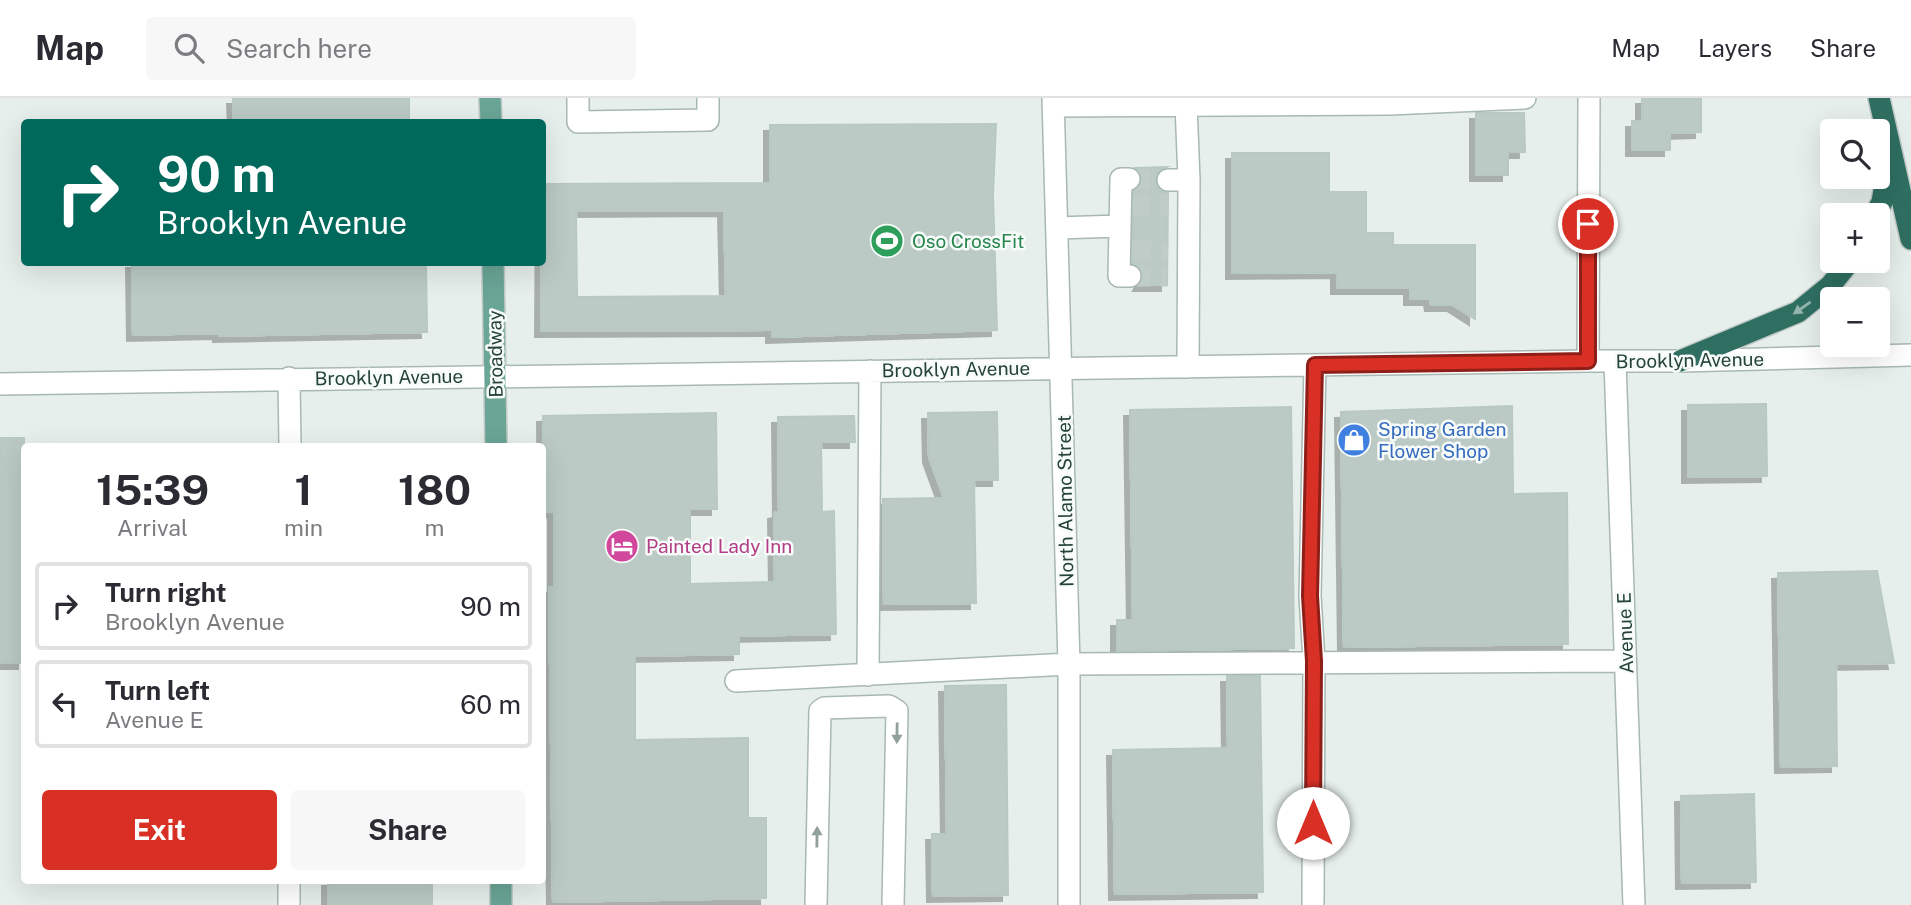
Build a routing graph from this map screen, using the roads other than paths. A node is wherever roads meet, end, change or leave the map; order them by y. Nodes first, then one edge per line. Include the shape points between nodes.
1 (490, 98) edge
2 (578, 98) edge
3 (708, 98) edge
4 (1525, 98) edge
5 (1589, 98) edge
6 (1879, 98) edge
7 (1053, 102) edge
8 (1186, 104) junction
9 (491, 119) edge
10 (1891, 148) junction
11 (1129, 179) dead end
12 (1881, 203) edge
13 (1123, 213) junction
14 (1057, 228) junction
15 (1911, 239) edge
16 (493, 266) edge
17 (1840, 273) edge
18 (1130, 276) dead end
19 (1911, 355) edge
20 (1588, 361) junction
21 (1615, 362) junction
22 (1680, 362) junction
23 (1315, 365) junction
24 (1188, 367) junction
25 (1062, 368) junction
26 (870, 371) junction
27 (495, 376) junction
28 (289, 378) junction
29 (0, 384) edge
30 (290, 443) edge
31 (496, 443) edge
32 (1314, 661) junction
33 (1626, 661) junction
34 (1069, 664) junction
35 (868, 675) junction
36 (736, 681) dead end
37 (289, 884) edge
38 (501, 884) edge
39 (289, 905) edge
40 (501, 905) edge
41 (816, 905) edge
42 (893, 905) edge
43 (1069, 905) edge
44 (1313, 905) edge
45 (1634, 905) edge

1 - 9 main road
2 - 3 street via 578,122 708,120
4 - 8 street via 1390,104
5 - 20 street
6 - 10 highway
7 - 8 street
7 - 14 street, North Alamo Street
8 - 24 street via 1178,180 1177,276
10 - 12 highway
10 - 15 highway
11 - 13 street via 1121,179
13 - 14 street
13 - 18 street via 1125,251 1119,276
14 - 25 street, North Alamo Street
16 - 27 main road, Broadway
17 -> 22 highway via 1798,312
19 - 22 street, Brooklyn Avenue
20 - 21 street, Brooklyn Avenue
20 - 23 street, Brooklyn Avenue
21 - 22 street, Brooklyn Avenue
21 - 33 street, Avenue E
23 - 24 street, Brooklyn Avenue
23 - 32 street via 1310,596
24 - 25 street, Brooklyn Avenue
25 - 26 street, Brooklyn Avenue
25 - 34 street, North Alamo Street
26 - 27 street, Brooklyn Avenue
26 - 35 street
27 - 28 street, Brooklyn Avenue
27 - 31 main road, Broadway
28 - 29 street, Brooklyn Avenue
28 - 30 street
32 - 33 street
32 - 34 street
32 - 44 street
33 - 45 street, Avenue E
34 - 35 street
34 - 43 street, North Alamo Street
35 - 36 street
37 - 39 street
38 - 40 main road
41 -> 42 street via 820,711 889,706 897,711

